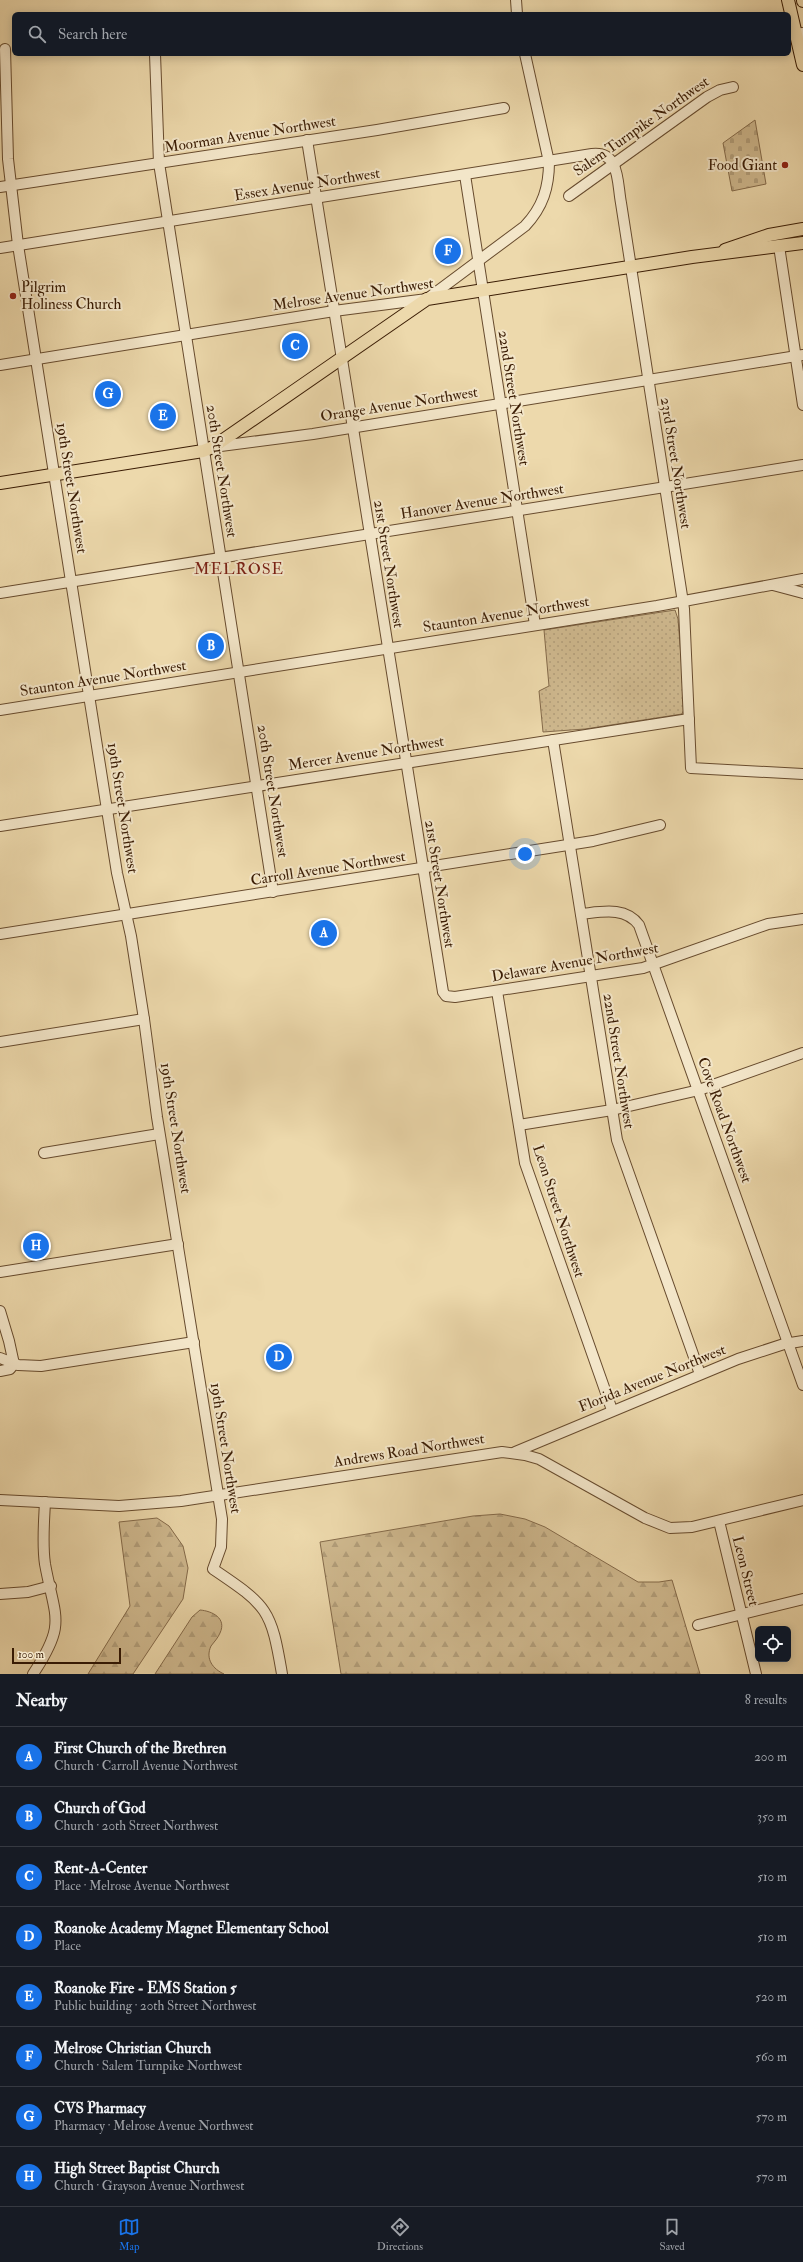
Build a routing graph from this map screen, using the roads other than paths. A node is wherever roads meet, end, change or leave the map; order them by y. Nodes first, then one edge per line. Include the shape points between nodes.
1 (516, 0) edge
2 (788, 0) edge
3 (518, 12) edge
4 (791, 12) edge
5 (791, 12) edge
6 (796, 33) edge
7 (6, 49) edge
8 (156, 56) edge
9 (525, 56) edge
10 (803, 65) edge
11 (733, 87) dead end
12 (504, 108) dead end
13 (307, 140) junction
14 (549, 162) junction
15 (159, 163) junction
16 (614, 164) junction
17 (465, 175) junction
18 (5, 186) edge
19 (569, 196) dead end
20 (316, 198) junction
21 (168, 221) junction
22 (803, 229) edge
23 (803, 237) edge
24 (803, 243) edge
25 (18, 245) junction
26 (779, 246) junction
27 (0, 248) edge
28 (710, 255) junction
29 (480, 260) junction
30 (630, 267) junction
31 (483, 290) junction
32 (427, 299) junction
33 (334, 311) junction
34 (185, 335) junction
35 (342, 356) junction
36 (799, 356) edge
37 (37, 359) junction
38 (0, 365) edge
39 (648, 380) junction
40 (500, 404) junction
41 (803, 406) edge
42 (353, 427) junction
43 (208, 449) junction
44 (803, 465) edge
45 (54, 474) junction
46 (0, 483) edge
47 (665, 488) junction
48 (517, 511) junction
49 (369, 534) junction
50 (220, 558) junction
51 (803, 579) edge
52 (72, 581) junction
53 (772, 585) junction
54 (803, 593) edge
55 (0, 594) edge
56 (682, 602) junction
57 (535, 625) junction
58 (388, 648) junction
59 (238, 672) junction
60 (90, 695) junction
61 (0, 710) edge
62 (689, 719) junction
63 (553, 740) junction
64 (406, 763) junction
65 (803, 774) edge
66 (256, 786) junction
67 (108, 809) junction
68 (660, 825) dead end
69 (0, 826) edge
70 (570, 845) junction
71 (423, 868) junction
72 (274, 892) junction
73 (126, 914) junction
74 (581, 914) junction
75 (803, 919) edge
76 (0, 934) edge
77 (654, 965) junction
78 (590, 976) junction
79 (497, 991) junction
80 (443, 992) joint
81 (144, 1019) junction
82 (0, 1042) edge
83 (803, 1053) edge
84 (699, 1090) junction
85 (612, 1110) junction
86 (519, 1125) junction
87 (160, 1134) junction
88 (44, 1153) dead end
89 (178, 1244) junction
90 (0, 1272) edge
91 (0, 1311) edge
92 (803, 1341) edge
93 (194, 1342) junction
94 (789, 1343) junction
95 (0, 1358) edge
96 (14, 1364) junction
97 (0, 1370) edge
98 (700, 1374) junction
99 (803, 1385) edge
100 (612, 1410) junction
101 (515, 1452) junction
102 (219, 1495) junction
103 (0, 1500) edge
104 (803, 1500) edge
105 (45, 1502) junction
106 (719, 1521) junction
107 (50, 1586) junction
108 (0, 1594) edge
109 (803, 1599) edge
110 (742, 1614) junction
111 (698, 1625) dead end
112 (33, 1674) edge
113 (282, 1674) edge
114 (756, 1674) edge

1 - 3 street
2 - 4 main road
5 - 6 main road
6 - 10 main road
7 - 18 street, 19th Street Northwest
8 - 15 street, 20th Street Northwest
9 - 14 street
11 - 16 street, Salem Turnpike Northwest via 707,97
12 - 13 street, Moorman Avenue Northwest
13 - 15 street, Moorman Avenue Northwest
13 - 20 street, 21st Street Northwest
14 - 16 street, Essex Avenue Northwest via 601,153 610,157
14 - 17 street, Essex Avenue Northwest
14 - 29 street via 547,188 540,208 533,218
15 - 18 street, Moorman Avenue Northwest
15 - 21 street, 20th Street Northwest
16 - 19 street, Salem Turnpike Northwest
16 - 30 street, 23rd Street Northwest
17 - 20 street, Essex Avenue Northwest
17 - 29 street, 22nd Street Northwest
18 - 25 street, 19th Street Northwest
20 - 21 street, Essex Avenue Northwest
20 - 33 street, 21st Street Northwest
21 - 25 street, Essex Avenue Northwest
21 - 34 street, 20th Street Northwest
22 - 28 main road, Melrose Avenue Northwest via 769,235
23 - 26 main road via 786,239
24 - 26 main road, Melrose Avenue Northwest
25 - 27 street, Essex Avenue Northwest
25 - 37 street, 19th Street Northwest
26 - 28 main road, Melrose Avenue Northwest
26 - 36 street
28 - 30 main road, Melrose Avenue Northwest
29 - 31 street, 22nd Street Northwest
29 - 32 street
30 - 31 main road, Melrose Avenue Northwest
30 - 39 street, 23rd Street Northwest
31 - 32 main road, Melrose Avenue Northwest
31 - 40 street, 22nd Street Northwest
32 - 33 street, Melrose Avenue Northwest
32 - 35 main road
33 - 34 street, Melrose Avenue Northwest
33 - 35 street, 21st Street Northwest
34 - 37 street, Melrose Avenue Northwest
34 - 43 street, 20th Street Northwest
35 - 42 street, 21st Street Northwest
35 - 43 main road
36 - 39 street, Orange Avenue Northwest
36 - 41 street
37 - 38 street, Melrose Avenue Northwest
37 - 45 street, 19th Street Northwest
39 - 40 street, Orange Avenue Northwest
39 - 47 street, 23rd Street Northwest
40 - 42 street, Orange Avenue Northwest
40 - 48 street, 22nd Street Northwest
42 - 43 street, Orange Avenue Northwest
42 - 49 street, 21st Street Northwest
43 - 45 main road, Orange Avenue Northwest
43 - 50 street, 20th Street Northwest
44 - 47 street, Hanover Avenue Northwest
45 - 46 main road, Orange Avenue Northwest
45 - 52 street, 19th Street Northwest
47 - 48 street, Hanover Avenue Northwest
47 - 56 street, 23rd Street Northwest
48 - 49 street, Hanover Avenue Northwest
48 - 57 street, 22nd Street Northwest
49 - 50 street, Hanover Avenue Northwest
49 - 58 street, 21st Street Northwest
50 - 52 street, Hanover Avenue Northwest
50 - 59 street, 20th Street Northwest
51 - 53 street, Staunton Avenue Northwest
52 - 55 street, Hanover Avenue Northwest
52 - 60 street, 19th Street Northwest
53 - 54 street
53 - 56 street, Staunton Avenue Northwest
56 - 57 street, Staunton Avenue Northwest
56 - 62 street, 23rd Street Northwest
57 - 58 street, Staunton Avenue Northwest
58 - 59 street, Staunton Avenue Northwest
58 - 64 street, 21st Street Northwest
59 - 60 street, Staunton Avenue Northwest
59 - 66 street, 20th Street Northwest
60 - 61 street, Staunton Avenue Northwest
60 - 67 street, 19th Street Northwest
62 - 63 street, Mercer Avenue Northwest
62 - 65 street, 23rd Street Northwest via 691,768
63 - 64 street, Mercer Avenue Northwest
63 - 70 street, 22nd Street Northwest
64 - 66 street, Mercer Avenue Northwest
64 - 71 street, 21st Street Northwest
66 - 67 street, Mercer Avenue Northwest
66 - 72 street, 20th Street Northwest
67 - 69 street, Mercer Avenue Northwest
67 - 73 street, 19th Street Northwest
68 - 70 street, Carroll Avenue Northwest via 616,837
70 - 71 street, Carroll Avenue Northwest
70 - 74 street, 22nd Street Northwest
71 - 72 street, Carroll Avenue Northwest
71 - 80 street, 21st Street Northwest
72 - 73 street, Carroll Avenue Northwest
73 - 76 street, Carroll Avenue Northwest
73 - 81 street, 19th Street Northwest
74 - 77 street, Cove Road Northwest via 610,912 630,916 639,925
74 - 78 street, 22nd Street Northwest
75 - 77 street, Delaware Avenue Northwest via 768,924
77 - 78 street, Delaware Avenue Northwest
77 - 84 street, Cove Road Northwest
78 - 79 street, Delaware Avenue Northwest
78 - 85 street, 22nd Street Northwest
79 - 80 street, Delaware Avenue Northwest via 455,997 446,996
79 - 86 street, Leon Street Northwest
81 - 82 street
81 - 87 street, 19th Street Northwest
83 - 84 street
84 - 85 street
84 - 94 street, Cove Road Northwest
85 - 86 street
85 - 98 street, 22nd Street Northwest via 617,1140
86 - 100 street, Leon Street Northwest via 525,1163
87 - 88 street
87 - 89 street, 19th Street Northwest
89 - 90 street
89 - 93 street, 19th Street Northwest
91 - 96 street
92 - 94 street, Florida Avenue Northwest
93 - 96 street via 41,1366
93 - 102 street, 19th Street Northwest
94 - 98 street, Florida Avenue Northwest
94 - 99 street, Cove Road Northwest
95 - 96 street
96 - 97 street via 10,1369
98 - 100 street, Florida Avenue Northwest
100 - 101 street, Florida Avenue Northwest
101 - 102 street, Andrews Road Northwest via 486,1452
101 - 106 street, Andrews Road Northwest via 539,1459 658,1525 679,1528
102 - 105 street, Andrews Road Northwest via 140,1506
102 - 113 street, 19th Street Northwest via 223,1533 213,1569 245,1590 265,1609 273,1625
103 - 105 street, Andrews Road Northwest
104 - 106 street, Andrews Road Northwest
105 - 107 street via 44,1551
106 - 110 street, Leon Street
107 - 108 street via 28,1592
107 - 112 street via 56,1611 55,1632
109 - 110 street
110 - 111 street
110 - 114 street, Leon Street

